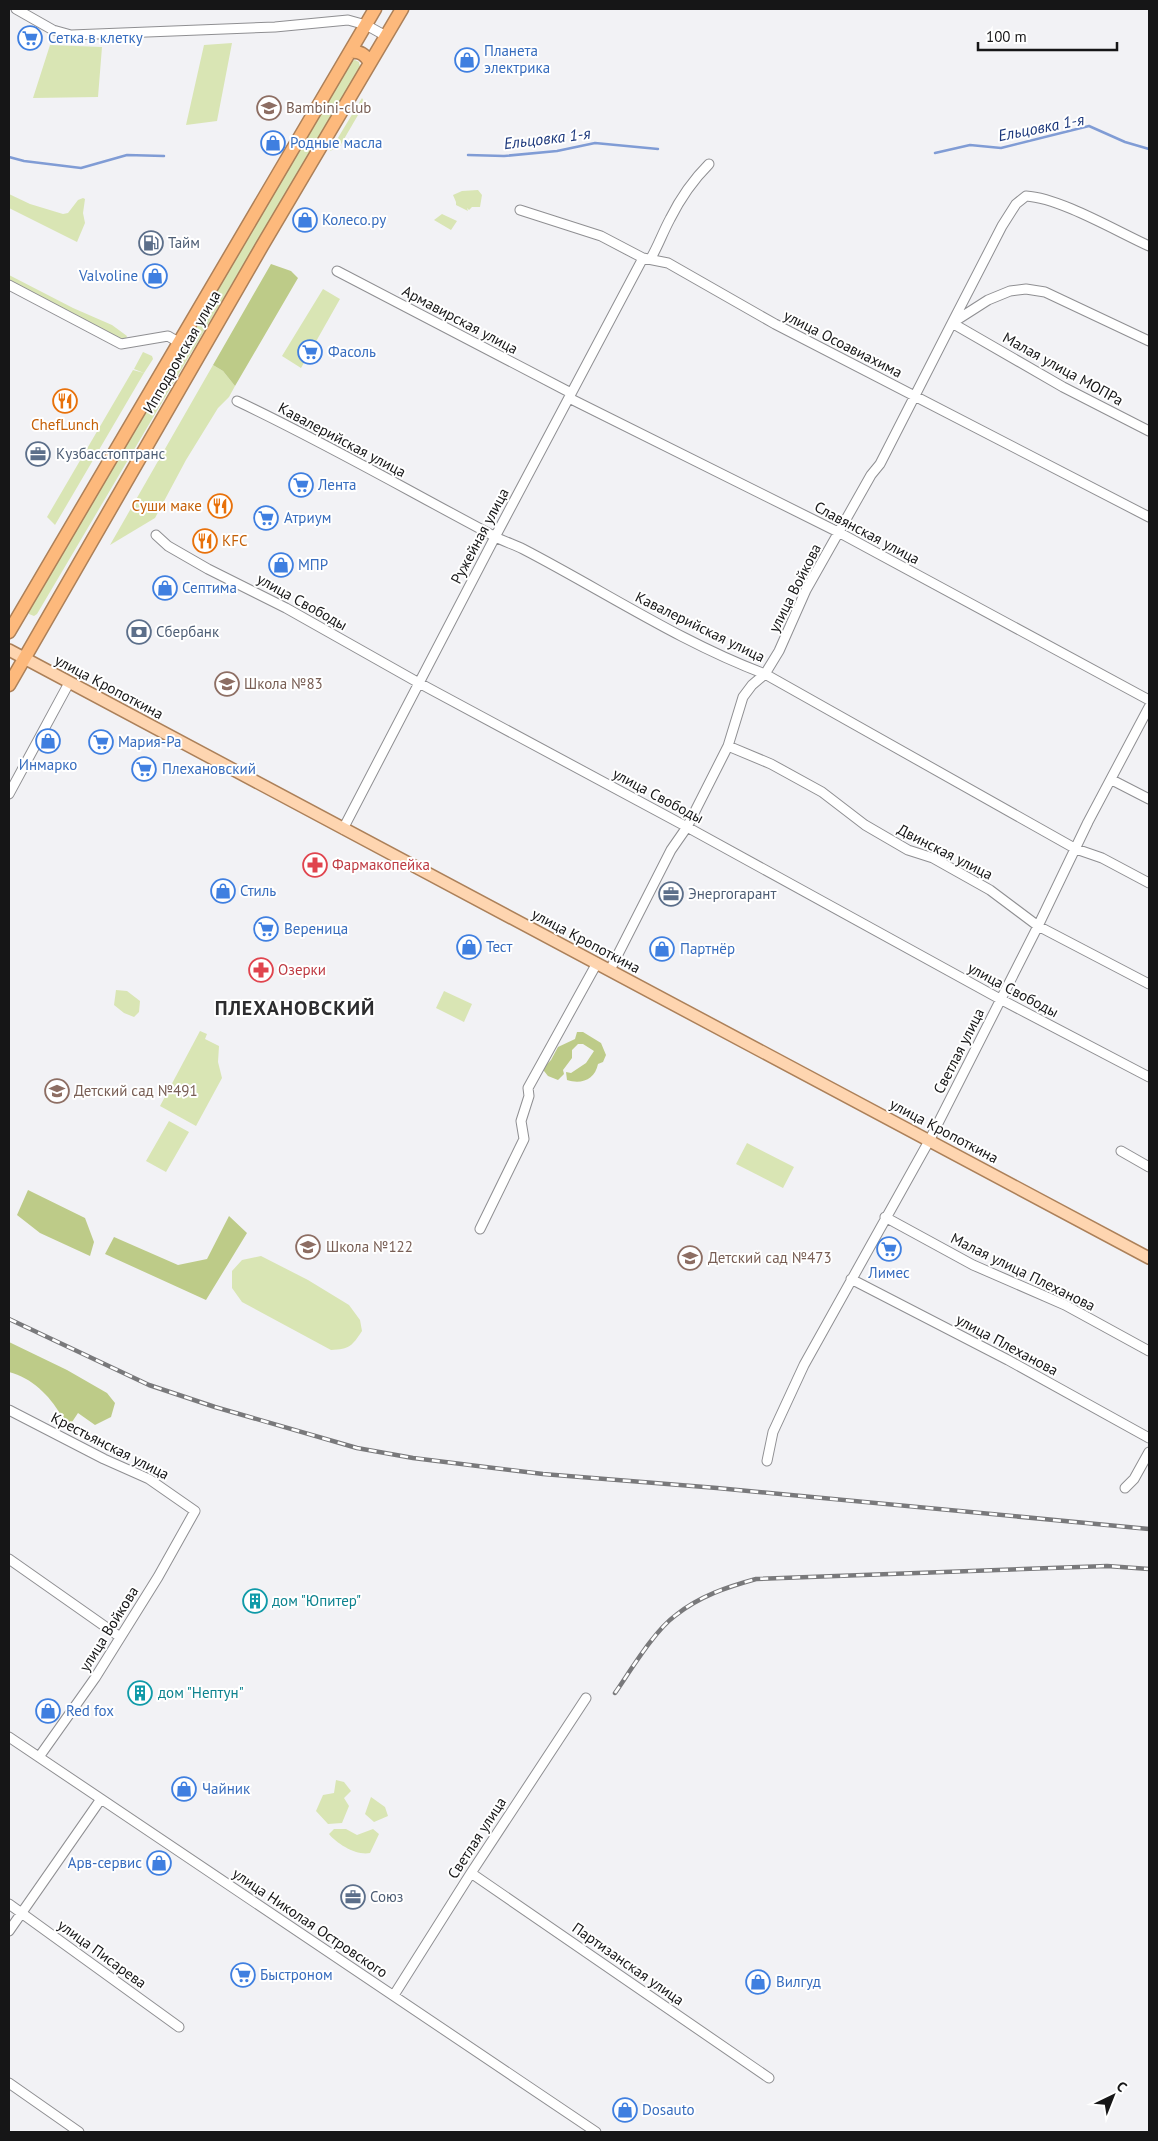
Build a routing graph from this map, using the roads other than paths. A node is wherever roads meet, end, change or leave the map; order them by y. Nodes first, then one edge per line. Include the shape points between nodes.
1 (16, 9) edge
2 (375, 9) edge
3 (402, 9) edge
4 (366, 25) junction
5 (386, 36) junction
6 (350, 52) junction
7 (370, 63) junction
8 (709, 164) dead end
9 (520, 210) dead end
10 (1149, 246) edge
11 (647, 258) junction
12 (337, 271) dead end
13 (9, 284) edge
14 (952, 323) junction
15 (1149, 341) edge
16 (180, 343) junction
17 (570, 396) junction
18 (914, 396) junction
19 (237, 401) dead end
20 (1149, 431) edge
21 (1149, 517) edge
22 (840, 533) junction
23 (156, 535) dead end
24 (495, 537) junction
25 (9, 632) edge
26 (9, 650) edge
27 (24, 658) junction
28 (765, 674) junction
29 (69, 683) junction
30 (419, 683) junction
31 (9, 685) edge
32 (1149, 700) edge
33 (1149, 707) edge
34 (728, 746) junction
35 (1112, 780) junction
36 (9, 794) edge
37 (1149, 799) edge
38 (687, 827) junction
39 (343, 829) junction
40 (1076, 849) junction
41 (1149, 883) edge
42 (1038, 926) junction
43 (597, 963) junction
44 (610, 970) junction
45 (1149, 984) edge
46 (1000, 999) junction
47 (1149, 1077) edge
48 (929, 1140) junction
49 (1121, 1151) dead end
50 (1149, 1167) edge
51 (885, 1217) junction
52 (480, 1229) dead end
53 (1149, 1258) edge
54 (851, 1279) junction
55 (1149, 1351) edge
56 (9, 1410) edge
57 (1149, 1438) edge
58 (1149, 1452) edge
59 (767, 1461) dead end
60 (1125, 1488) dead end
61 (195, 1511) joint
62 (9, 1559) edge
63 (120, 1637) junction
64 (586, 1698) dead end
65 (9, 1737) edge
66 (39, 1757) junction
67 (101, 1799) junction
68 (471, 1873) junction
69 (9, 1904) edge
70 (22, 1913) junction
71 (9, 1931) edge
72 (394, 1995) junction
73 (179, 2027) dead end
74 (769, 2078) dead end
75 (9, 2082) edge
76 (79, 2132) edge
77 (596, 2132) edge

1 - 4 street via 53,30 71,35 275,27 348,20
2 - 4 highway, Ипподромская улица
3 - 5 highway, Ипподромская улица
4 - 5 street
4 - 6 highway, Ипподромская улица
5 - 7 highway, Ипподромская улица
6 - 7 highway via 366,56
6 - 16 highway, Ипподромская улица
7 - 27 highway, Ипподромская улица
8 - 11 street, Ружейная улица via 695,177 669,220 660,244
9 - 11 street, улица Осоавиахима via 601,236
10 - 14 street, улица Войкова via 1060,205 1040,197 1026,196 1016,204 1002,226
11 - 17 street, Ружейная улица
11 - 18 street, улица Осоавиахима via 668,263 688,277
12 - 17 street, Армавирская улица
13 - 16 street via 121,344 168,336
14 - 15 street via 988,300 1010,290 1026,289 1045,292
14 - 18 street, улица Войкова
14 - 20 street, Малая улица МОПРа via 1063,387
16 - 25 highway, Ипподромская улица
17 - 22 street, Славянская улица
17 - 24 street, Ружейная улица
18 - 21 street, улица Осоавиахима
18 - 22 street, улица Войкова
19 - 24 street, Кавалерийская улица
22 - 28 street, улица Войкова via 806,590
22 - 32 street, Славянская улица
23 - 30 street, улица Свободы via 168,546 208,569 286,608
24 - 28 street, Кавалерийская улица via 522,548 733,662
24 - 30 street, Ружейная улица
26 - 27 main road, улица Кропоткина
27 - 29 main road, улица Кропоткина
27 - 31 highway, Ипподромская улица
28 - 34 street, улица Войкова via 743,698
28 - 40 street, Кавалерийская улица
29 - 36 street
29 - 39 main road, улица Кропоткина
30 - 38 street, улица Свободы
30 - 39 street, Ружейная улица
33 - 35 street, Светлая улица
34 - 38 street, улица Войкова
34 - 42 street, Двинская улица via 771,764 822,792 865,825 990,890
35 - 37 street
35 - 40 street, Светлая улица
38 - 44 street, улица Войкова via 671,850
38 - 46 street, улица Свободы
39 - 43 main road, улица Кропоткина
40 - 41 street, Кавалерийская улица via 1102,858
40 - 42 street, Светлая улица
42 - 45 street, Двинская улица
42 - 46 street, Светлая улица
43 - 44 main road, улица Кропоткина
43 - 52 street via 528,1088 529,1096 520,1121 524,1139
44 - 48 main road, улица Кропоткина
46 - 47 street, улица Свободы
46 - 48 street, Светлая улица
48 - 51 street, Светлая улица
48 - 53 main road, улица Кропоткина
49 - 50 street
51 - 54 street, Светлая улица
51 - 55 street, Малая улица Плеханова via 973,1265 1065,1305
54 - 57 street, улица Плеханова
54 - 59 street, Светлая улица via 804,1364 773,1432
56 - 61 street, Крестьянская улица via 149,1479
58 - 60 street
61 - 63 street, улица Войкова
62 - 63 street
63 - 66 street, улица Войкова via 96,1678
64 - 68 street, Светлая улица
65 - 66 street, улица Николая Островского
66 - 67 street, улица Николая Островского
67 - 70 street
67 - 72 street, улица Николая Островского
68 - 72 street, Светлая улица
68 - 74 street, Партизанская улица
69 - 70 street, улица Писарева
70 - 71 street
70 - 73 street, улица Писарева
72 - 77 street, улица Николая Островского
75 - 76 street

